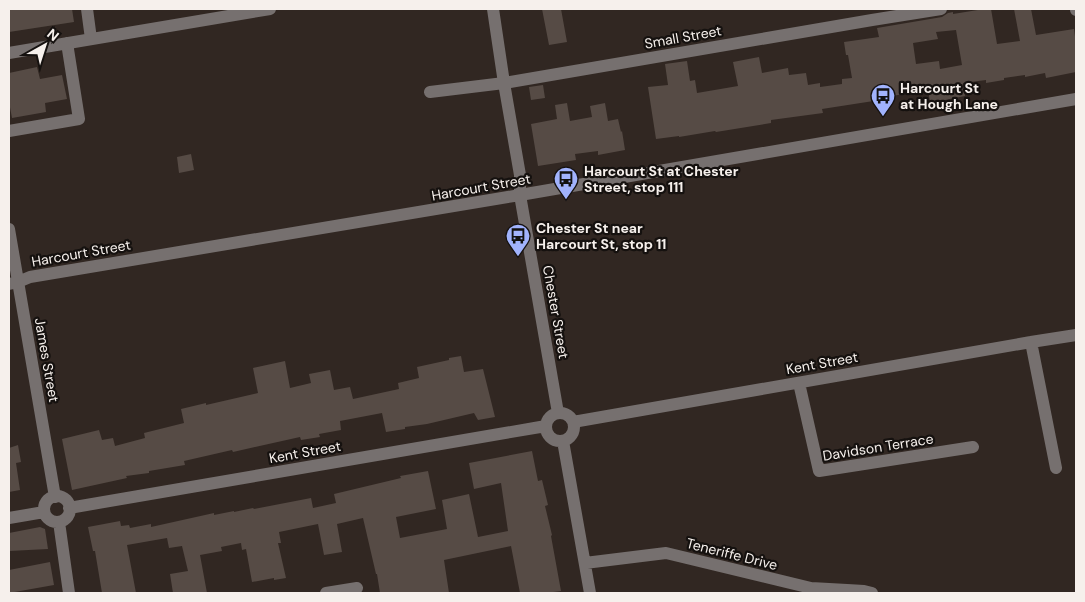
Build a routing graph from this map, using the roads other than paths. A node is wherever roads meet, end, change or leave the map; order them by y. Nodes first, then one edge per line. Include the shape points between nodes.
1 (87, 9) edge
2 (270, 9) edge
3 (493, 9) edge
4 (941, 9) edge
5 (92, 39) junction
6 (67, 43) junction
7 (9, 54) edge
8 (504, 83) junction
9 (430, 92) dead end
10 (1076, 99) edge
11 (9, 131) edge
12 (520, 195) junction
13 (9, 229) edge
14 (13, 283) edge
15 (1076, 335) edge
16 (1031, 342) junction
17 (799, 383) junction
18 (558, 413) junction
19 (573, 422) junction
20 (546, 426) junction
21 (563, 441) junction
22 (973, 447) dead end
23 (1056, 468) dead end
24 (55, 496) junction
25 (70, 508) junction
26 (44, 512) junction
27 (9, 518) edge
28 (59, 522) junction
29 (584, 563) junction
30 (357, 588) dead end
31 (69, 593) edge
32 (326, 593) edge
33 (590, 593) edge
34 (872, 593) edge

1 - 5 street
2 - 5 street
3 - 8 street, Chester Street
4 - 8 street, Small Street
5 - 6 street
6 - 7 street
6 - 11 street via 79,119
8 - 9 street, Small Street
8 - 12 street, Chester Street via 520,174
10 - 12 street, Harcourt Street
12 - 14 street, Harcourt Street via 30,277
12 - 18 street, Chester Street
13 - 14 street, James Street
14 - 24 street, James Street
15 - 16 street, Kent Street
16 - 17 street, Kent Street
16 - 23 street
17 - 19 street, Kent Street
17 - 22 street, Davidson Terrace via 819,471
18 - 19 street via 567,415
18 - 20 street
19 - 21 street via 572,434
20 - 21 street via 551,438
20 - 25 street, Kent Street
21 - 29 street
24 - 25 street via 65,499
24 - 26 street via 45,504
25 - 28 street via 67,517
26 - 27 street
26 - 28 street via 50,520
28 - 31 street
29 - 33 street
29 - 34 street, Teneriffe Drive via 666,553 811,588
30 - 32 street

